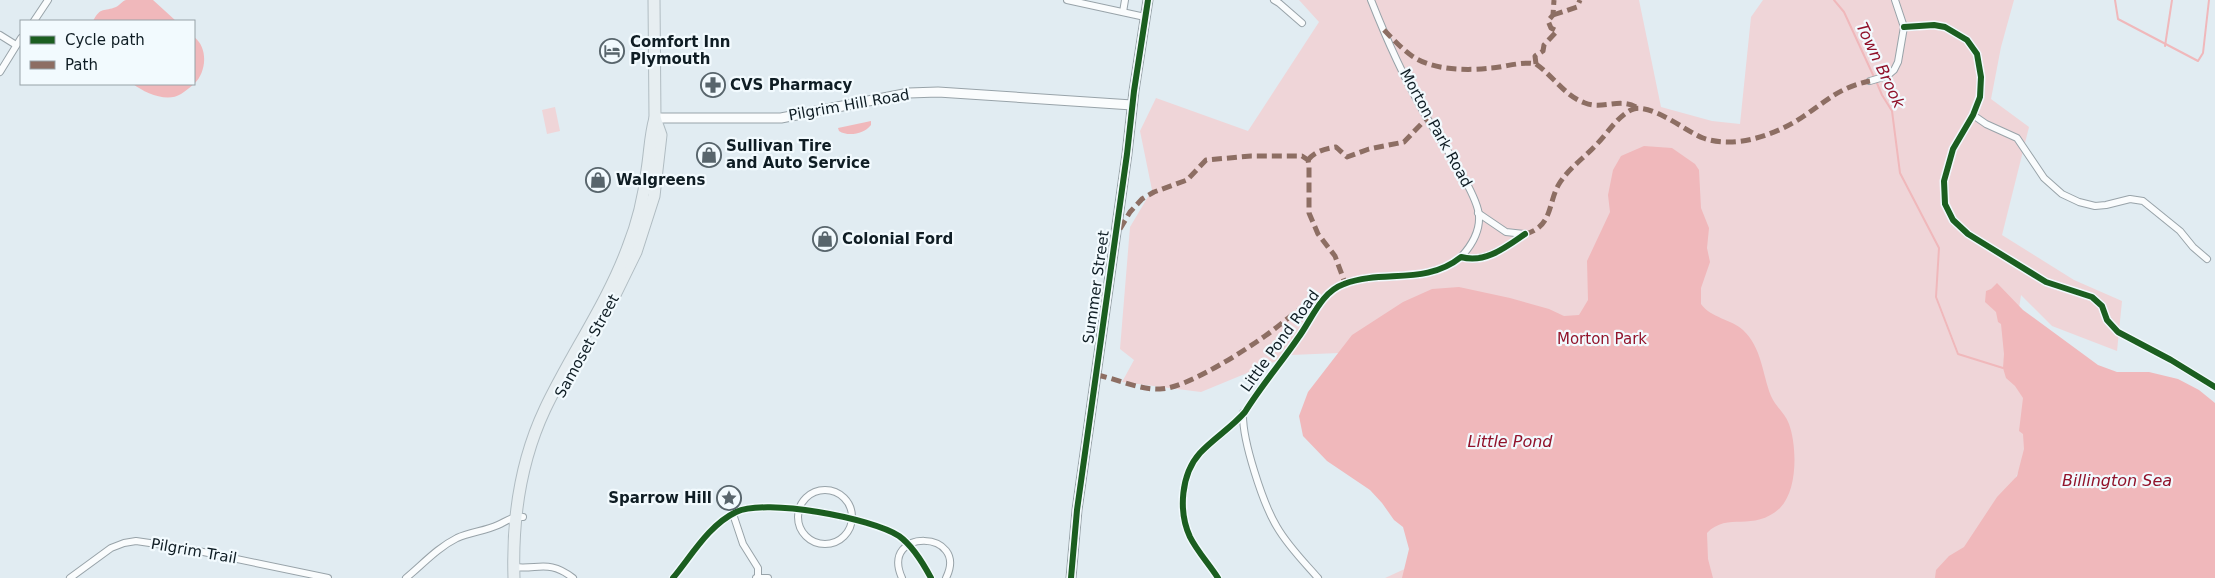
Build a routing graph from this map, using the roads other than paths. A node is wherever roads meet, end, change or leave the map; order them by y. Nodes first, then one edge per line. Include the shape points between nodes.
1 (48, 0) edge
2 (654, 0) edge
3 (1067, 0) edge
4 (1125, 0) edge
5 (1148, 0) edge
6 (1274, 0) edge
7 (1371, 0) edge
8 (1895, 0) edge
9 (1123, 12) junction
10 (1145, 17) junction
11 (35, 20) edge
12 (1302, 23) dead end
13 (1904, 27) junction
14 (0, 35) edge
15 (20, 39) edge
16 (16, 45) junction
17 (0, 72) edge
18 (1870, 81) dead end
19 (1132, 106) junction
20 (1973, 116) junction
21 (655, 118) junction
22 (1478, 213) junction
23 (1461, 257) junction
24 (2207, 259) dead end
25 (2215, 387) edge
26 (1244, 413) junction
27 (799, 510) junction
28 (733, 514) junction
29 (519, 517) junction
30 (852, 520) junction
31 (908, 545) junction
32 (518, 573) edge
33 (70, 578) edge
34 (328, 578) edge
35 (406, 578) edge
36 (573, 578) edge
37 (673, 578) edge
38 (757, 578) edge
39 (768, 578) edge
40 (902, 578) edge
41 (931, 578) edge
42 (946, 578) edge
43 (1071, 578) edge
44 (1218, 578) edge
45 (1318, 578) edge

1 - 11 street
2 - 21 highway, Samoset Street
3 - 9 street
4 - 9 street
5 - 10 main road, Summer Street
6 - 12 street
7 - 22 street, Morton Park Road via 1422,109 1469,188
8 - 13 street
9 - 10 street
10 - 19 main road, Summer Street
13 - 18 street via 1898,62 1891,73
13 - 20 street via 1945,27 1973,46 1981,84
14 - 16 street
15 - 16 street
16 - 17 street
19 - 21 main road, Pilgrim Hill Road via 909,93 781,118
19 - 43 main road, Summer Street via 1077,510
20 - 24 street via 2016,138 2044,178 2062,194 2095,206 2130,199 2142,201 2180,231
20 - 25 street via 1953,149 1944,181 1945,204 1953,220 1968,234 2046,282 2092,297 2102,306 2107,320 2118,332
21 - 29 highway, Samoset Street via 650,132 644,191 629,246 540,420 523,472
22 - 23 street, Morton Park Road via 1476,236
22 - 23 street, Little Pond Road via 1506,232 1525,234 1492,255 1469,259
23 - 26 street, Little Pond Road via 1426,274 1342,284 1314,311
26 - 44 street, Little Pond Road via 1198,455 1186,477 1183,505 1187,528
26 - 45 street via 1248,446 1276,526
27 - 28 street via 760,507
27 - 30 street
27 - 30 street via 810,494 830,490 847,501
27 - 30 street via 802,530 818,543 838,541
28 - 37 street via 711,530
28 - 38 street via 743,544 758,568
29 - 32 highway, Samoset Street
29 - 35 street via 446,544
30 - 31 street via 888,531
31 - 40 street via 899,560
31 - 41 street
31 - 42 street via 924,540 940,545 949,558 950,570
32 - 36 street via 538,566 555,568
33 - 34 street, Pilgrim Trail via 112,548 136,542 184,548
38 - 39 street

